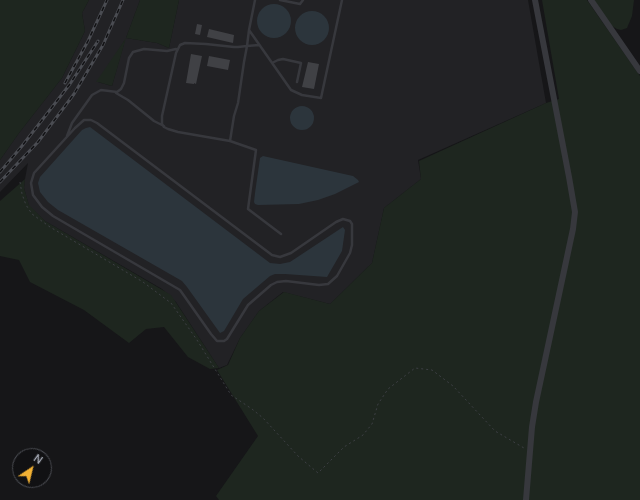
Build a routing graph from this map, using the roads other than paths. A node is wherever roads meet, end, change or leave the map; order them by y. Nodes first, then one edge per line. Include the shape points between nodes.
1 (255, 0) edge
2 (280, 0) edge
3 (303, 0) edge
4 (342, 0) edge
5 (536, 0) edge
6 (591, 0) edge
7 (250, 30) junction
8 (259, 44) junction
9 (247, 46) junction
10 (177, 49) junction
11 (272, 63) junction
12 (640, 72) edge
13 (297, 82) dead end
14 (114, 92) junction
15 (164, 127) junction
16 (67, 136) junction
17 (230, 141) junction
18 (281, 234) dead end
19 (526, 500) edge

1 - 7 lane
2 - 3 lane via 300,4
4 - 11 lane via 321,98 294,92
5 - 19 street via 574,212 573,229 536,402
6 - 12 street
7 - 8 lane
7 - 9 lane
8 - 9 lane
8 - 11 lane
9 - 10 lane via 229,47 185,42
9 - 17 lane
10 - 14 lane via 140,49 133,52 129,58 123,86
10 - 15 lane via 162,116
11 - 13 lane via 283,59 301,63
14 - 15 lane
14 - 16 lane via 101,90 92,95 72,123
15 - 17 lane
16 - 16 lane via 34,173 31,189 37,201 53,216 180,290 217,341 227,338 248,306 270,285 286,281 328,284 334,280 350,253 352,224 343,218 291,253 276,256 94,121 81,122
17 - 18 lane via 256,150 248,209

